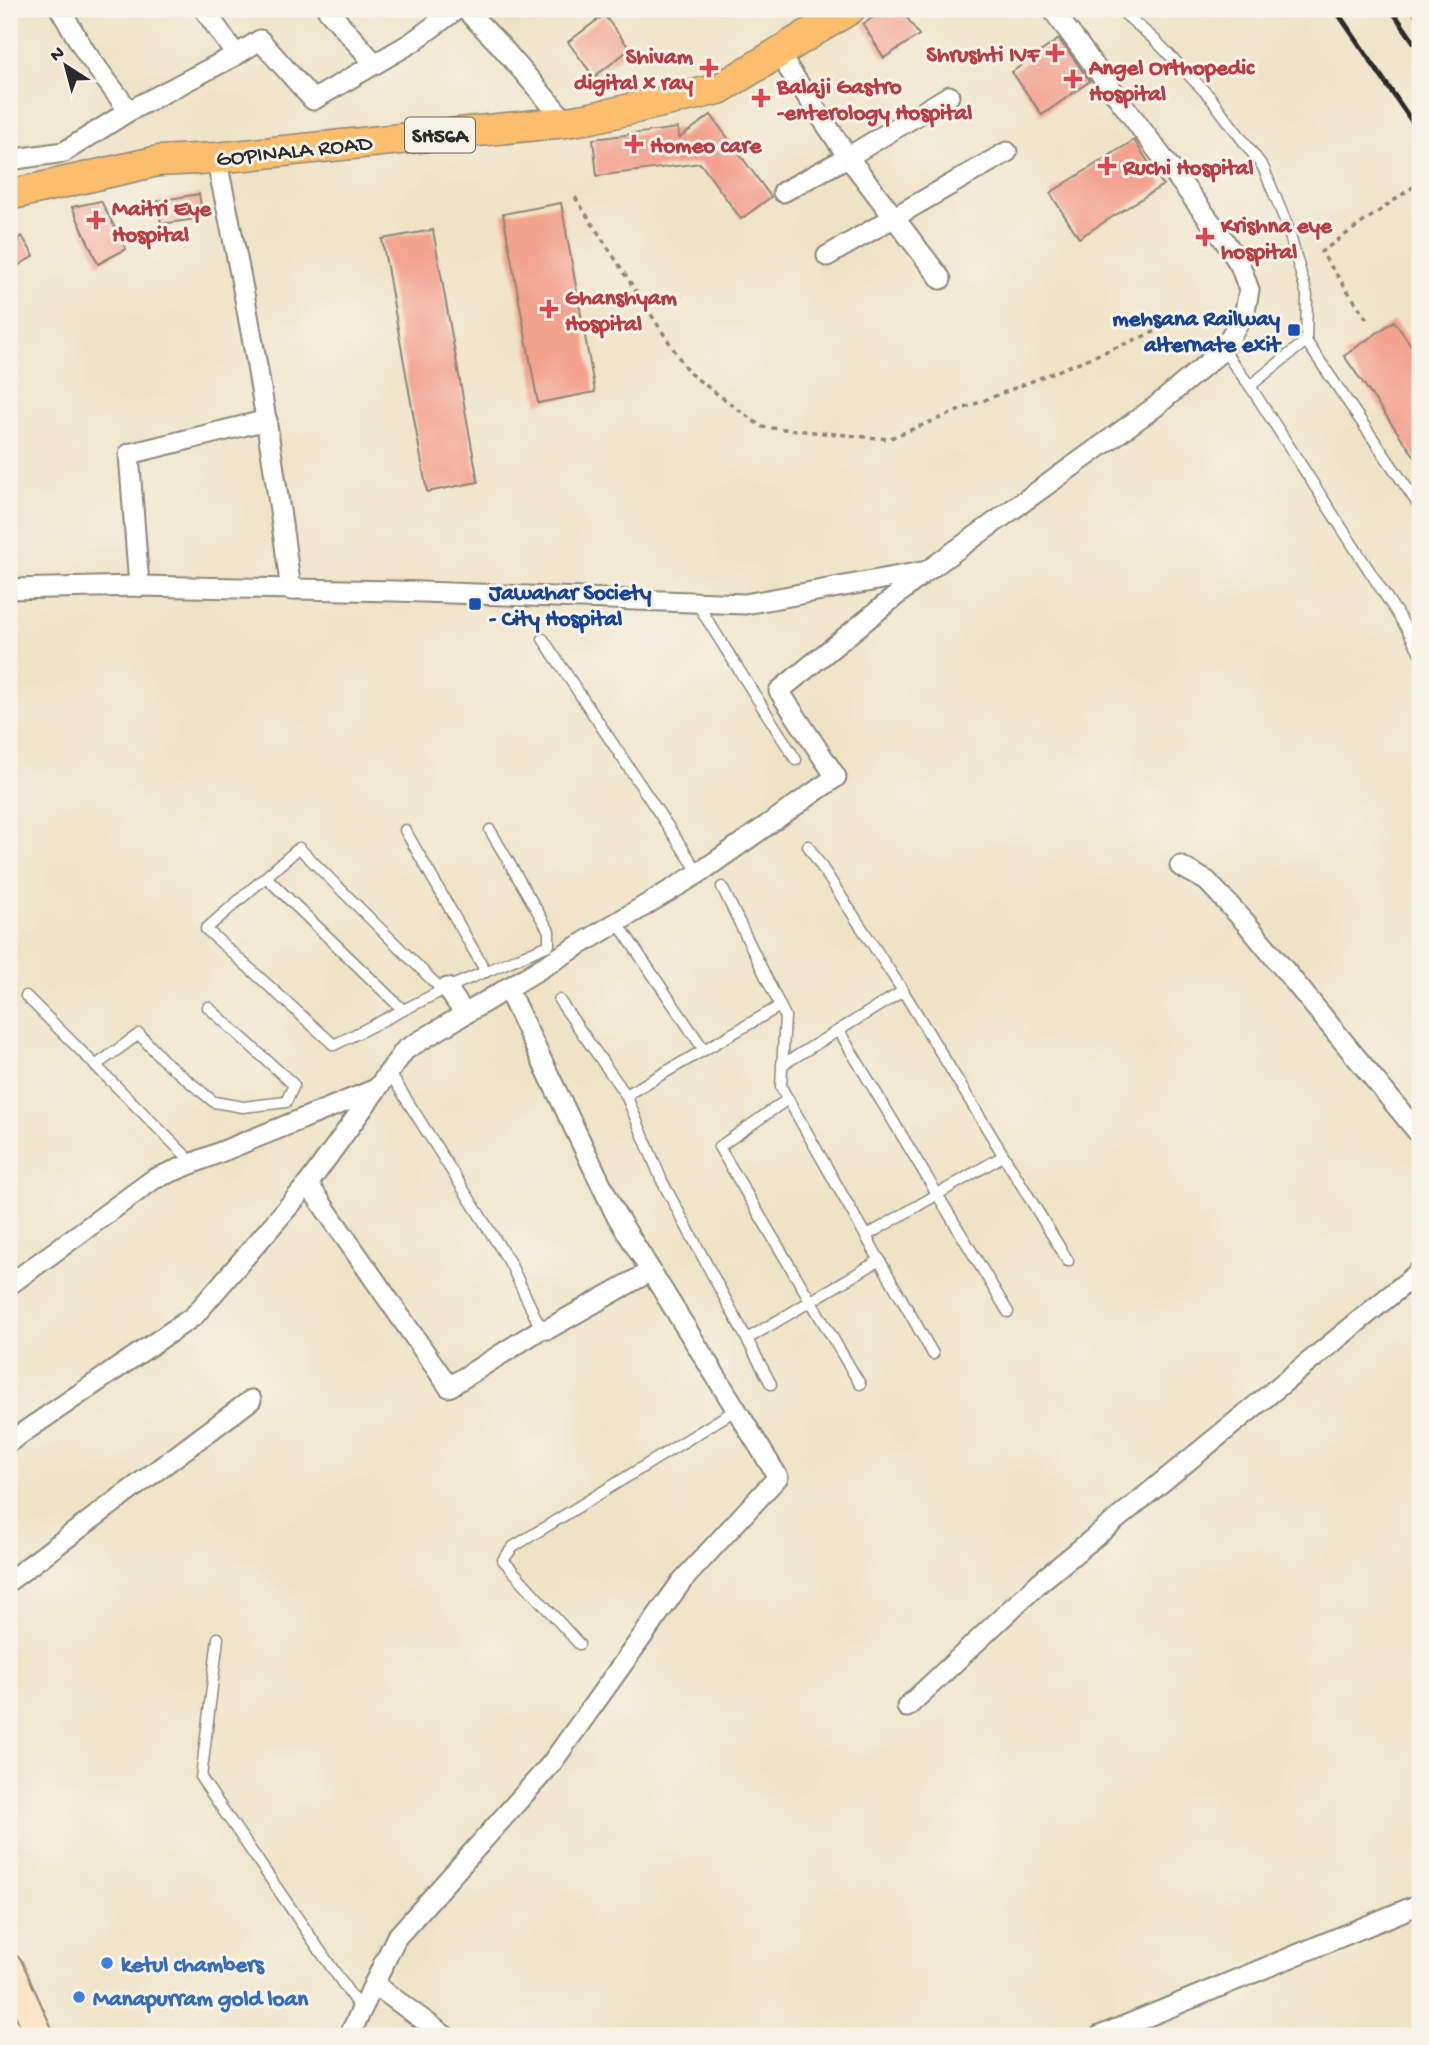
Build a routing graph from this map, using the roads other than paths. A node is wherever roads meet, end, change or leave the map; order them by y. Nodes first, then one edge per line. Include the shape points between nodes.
1 (60, 9) edge
2 (205, 9) edge
3 (327, 9) edge
4 (457, 9) edge
5 (465, 9) edge
6 (850, 9) edge
7 (1052, 9) edge
8 (1119, 9) edge
9 (778, 53) junction
10 (236, 55) junction
11 (375, 64) junction
12 (949, 96) dead end
13 (129, 111) junction
14 (566, 122) junction
15 (1007, 152) dead end
16 (848, 157) junction
17 (216, 158) junction
18 (9, 160) edge
19 (783, 192) dead end
20 (9, 195) edge
21 (893, 216) junction
22 (827, 256) dead end
23 (941, 279) dead end
24 (1306, 341) junction
25 (1223, 350) junction
26 (1250, 386) junction
27 (267, 420) junction
28 (1420, 507) edge
29 (927, 571) junction
30 (139, 586) junction
31 (9, 589) edge
32 (291, 590) junction
33 (696, 602) junction
34 (1420, 624) edge
35 (1409, 632) junction
36 (543, 639) dead end
37 (1420, 653) edge
38 (796, 760) dead end
39 (405, 830) dead end
40 (490, 830) dead end
41 (808, 846) dead end
42 (1180, 866) dead end
43 (699, 873) junction
44 (266, 877) junction
45 (722, 887) dead end
46 (617, 922) junction
47 (486, 972) junction
48 (447, 988) junction
49 (507, 988) junction
50 (903, 992) junction
51 (26, 996) dead end
52 (559, 1000) dead end
53 (780, 1006) junction
54 (208, 1007) dead end
55 (403, 1010) junction
56 (465, 1014) junction
57 (839, 1031) junction
58 (704, 1050) junction
59 (782, 1065) junction
60 (95, 1066) junction
61 (389, 1072) junction
62 (377, 1088) junction
63 (626, 1095) junction
64 (788, 1099) junction
65 (1420, 1135) edge
66 (1003, 1156) junction
67 (194, 1163) junction
68 (307, 1184) junction
69 (937, 1194) junction
70 (866, 1237) junction
71 (880, 1261) junction
72 (1068, 1261) dead end
73 (651, 1270) junction
74 (1420, 1271) edge
75 (9, 1285) edge
76 (811, 1301) junction
77 (1008, 1312) dead end
78 (541, 1329) junction
79 (747, 1339) junction
80 (933, 1354) dead end
81 (771, 1384) dead end
82 (860, 1384) dead end
83 (251, 1400) dead end
84 (737, 1409) junction
85 (9, 1442) edge
86 (10, 1574) edge
87 (218, 1638) dead end
88 (579, 1644) dead end
89 (907, 1707) dead end
90 (1420, 1905) edge
91 (9, 1968) edge
92 (374, 1984) junction
93 (361, 2010) junction
94 (40, 2036) edge
95 (349, 2036) edge
96 (445, 2036) edge
97 (1100, 2036) edge

1 - 13 street
2 - 10 street
3 - 11 street
4 - 11 street
5 - 14 street
6 - 9 main road, GOPINALA ROAD / SH56A
7 - 25 street via 1240,265 1249,290 1245,311
8 - 24 lane via 1210,97 1263,167 1287,225 1307,295
9 - 14 main road, GOPINALA ROAD / SH56A via 719,89
9 - 16 street
10 - 11 street via 260,40 313,100
10 - 13 street
12 - 16 street
13 - 18 street via 64,152
14 - 17 main road, GOPINALA ROAD / SH56A
15 - 21 street
16 - 19 street
16 - 21 street
17 - 20 main road, GOPINALA ROAD / SH56A via 158,161
17 - 27 street via 243,276
21 - 22 street
21 - 23 street
24 - 26 lane
24 - 28 lane
25 - 26 lane
25 - 29 street via 1155,407
26 - 35 lane
27 - 30 street via 129,454
27 - 32 street
29 - 33 street via 746,604
29 - 43 street via 779,691 836,777
30 - 31 street
30 - 32 street
32 - 33 street
33 - 38 lane
34 - 35 lane
35 - 37 lane
36 - 43 lane
39 - 47 lane
40 - 47 lane via 549,932 549,945
41 - 50 lane
42 - 65 street via 1207,881 1246,923
43 - 46 street
44 - 48 lane via 299,848 442,990
44 - 55 lane
44 - 55 lane via 206,929 334,1045
45 - 53 lane
46 - 49 street
46 - 58 lane
47 - 48 lane
48 - 55 lane
48 - 56 street
49 - 56 street
49 - 73 street via 615,1213
50 - 57 lane
50 - 66 lane
51 - 60 lane
52 - 63 lane
53 - 58 lane
53 - 59 lane via 785,1016
54 - 60 lane via 294,1085 286,1102 243,1107 214,1102 139,1034
56 - 61 street via 405,1049
57 - 59 lane
57 - 69 lane
58 - 63 lane
59 - 64 lane via 781,1087
60 - 67 lane
61 - 62 street
61 - 78 lane via 510,1263
62 - 67 street
62 - 68 street
63 - 79 lane via 662,1181
64 - 70 lane
64 - 76 lane via 719,1147
66 - 69 lane
66 - 72 lane
67 - 75 street via 154,1179
68 - 78 street via 449,1387
68 - 85 street via 194,1316
69 - 70 lane
69 - 77 lane
70 - 71 lane
71 - 76 lane
71 - 80 lane
73 - 78 street
73 - 84 street
74 - 89 street via 1040,1582
76 - 79 lane
76 - 82 lane
79 - 81 lane
83 - 86 street
84 - 88 lane via 513,1547 503,1560
84 - 92 street via 778,1476 682,1581 551,1764 396,1938
87 - 93 lane via 201,1778
90 - 97 street
91 - 94 street
92 - 93 street
92 - 96 street
93 - 95 street

